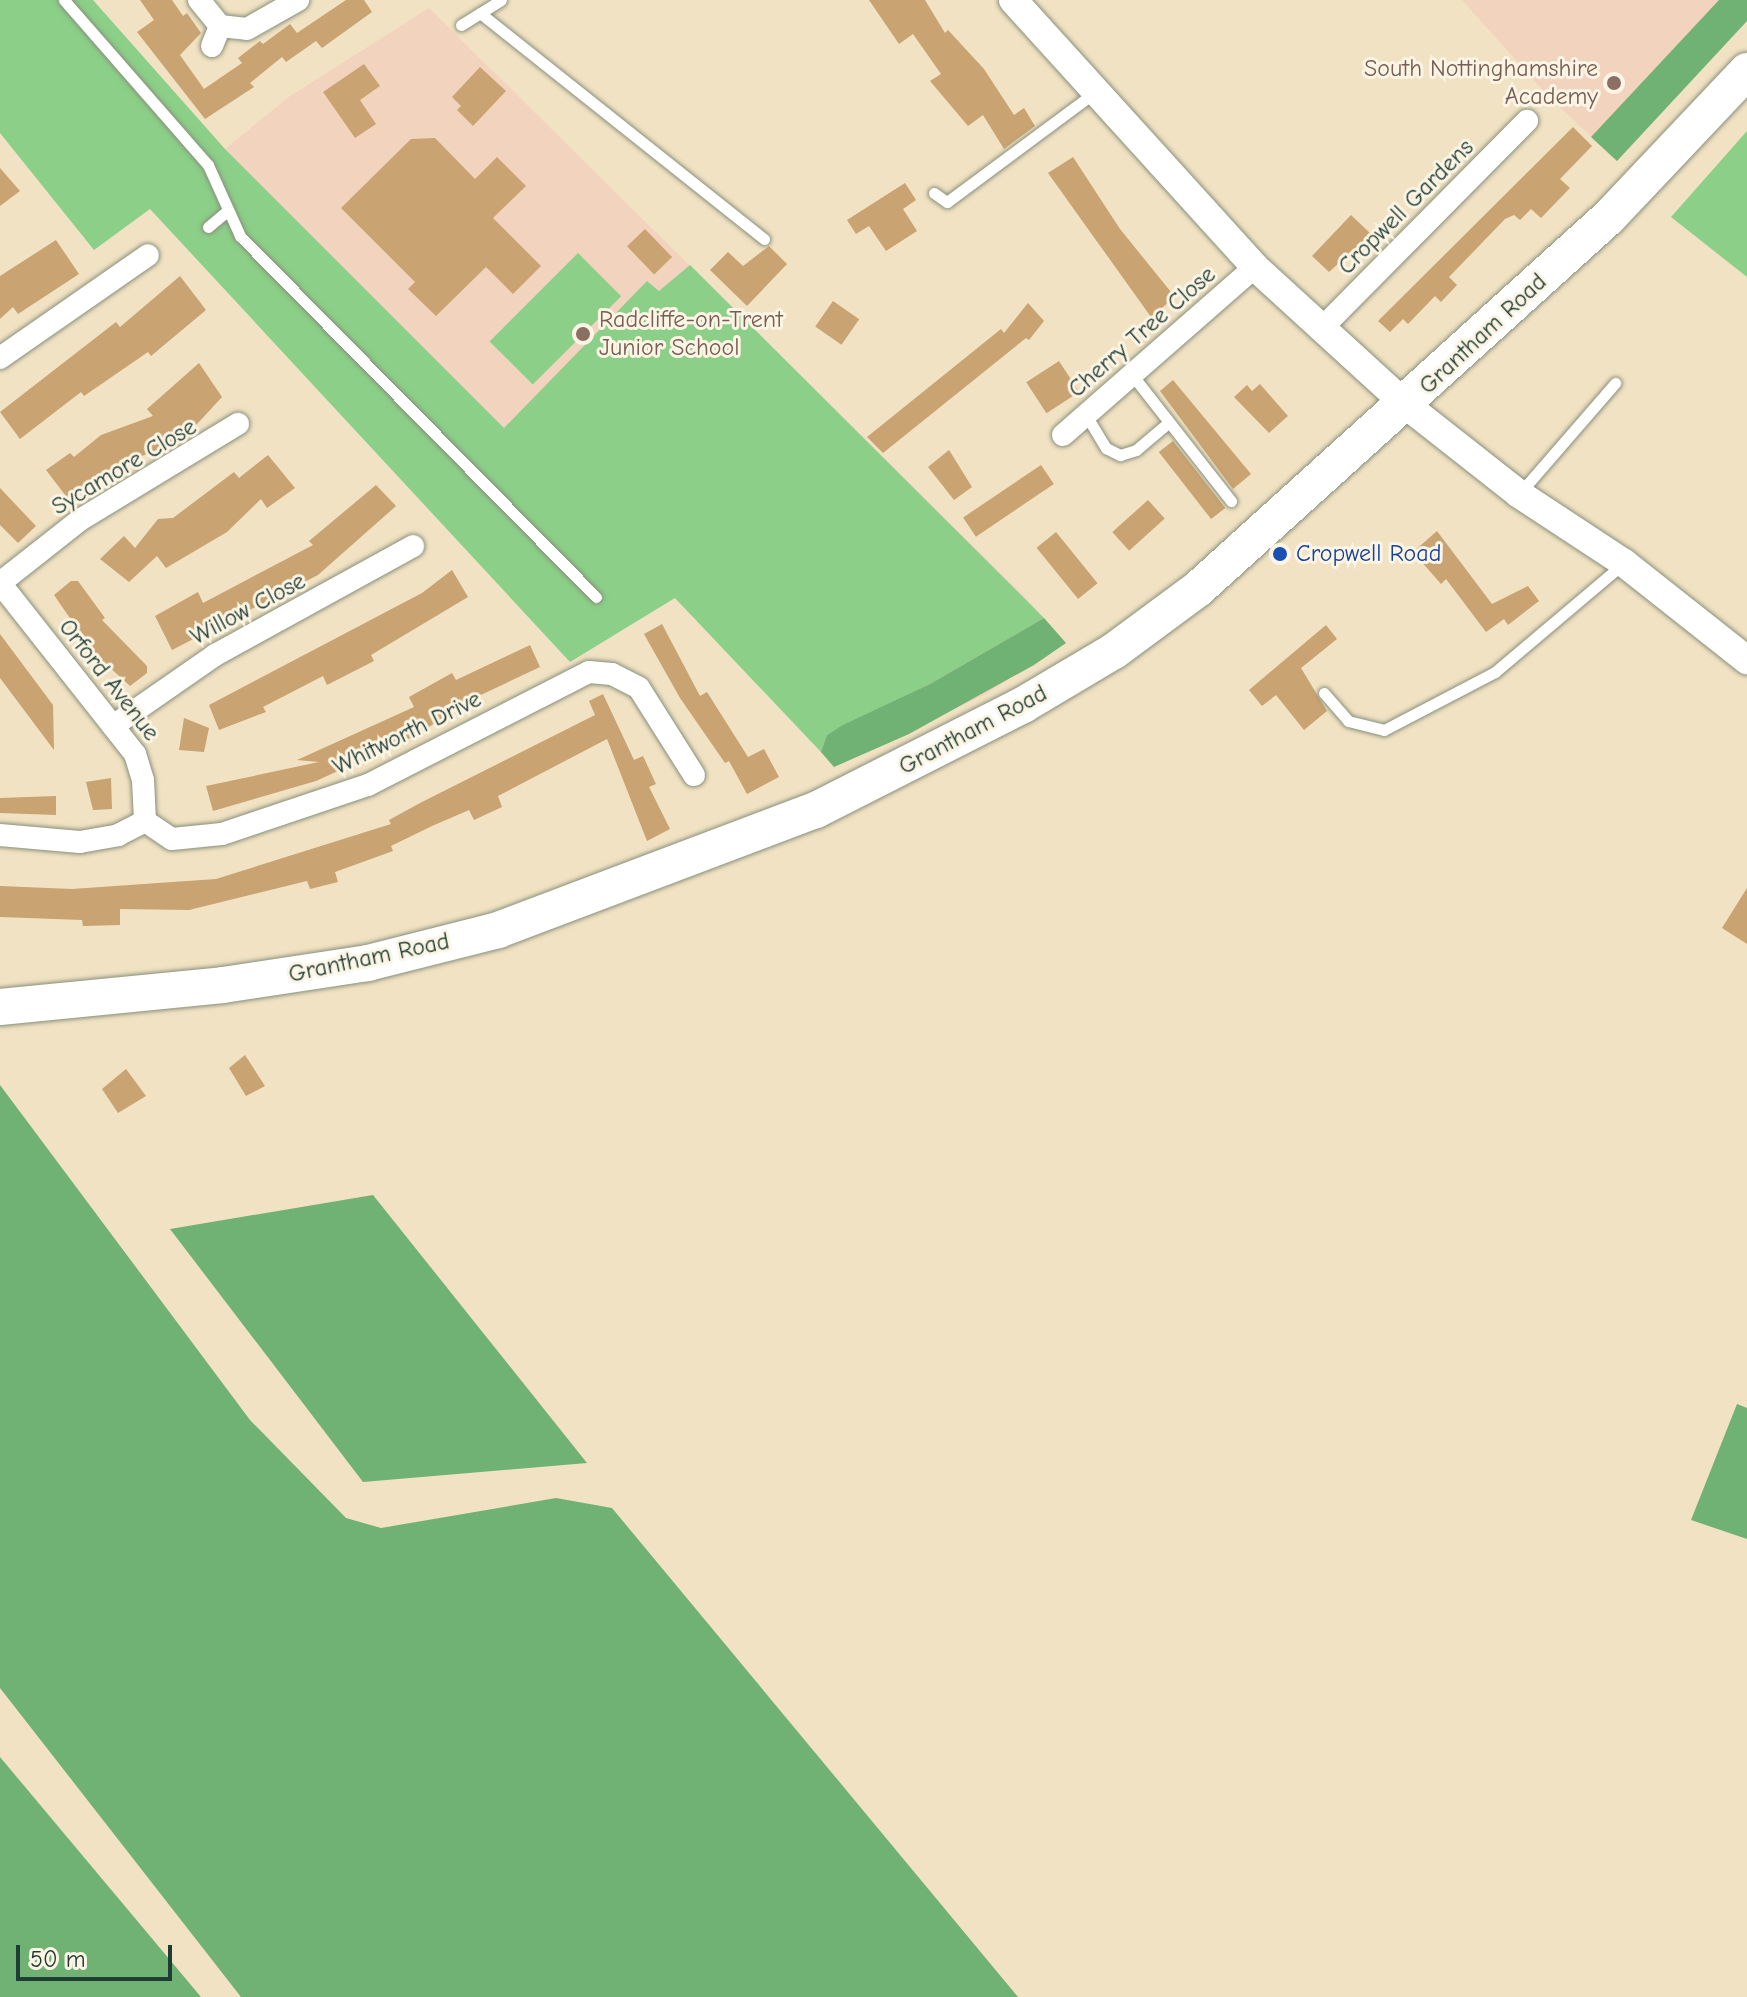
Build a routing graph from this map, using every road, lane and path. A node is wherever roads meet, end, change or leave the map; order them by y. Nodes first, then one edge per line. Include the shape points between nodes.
1 (64, 0) edge
2 (199, 0) edge
3 (298, 0) edge
4 (501, 0) edge
5 (1013, 0) edge
6 (480, 13) junction
7 (461, 25) dead end
8 (1747, 71) edge
9 (1096, 92) junction
10 (1527, 121) dead end
11 (934, 193) dead end
12 (228, 210) junction
13 (208, 227) dead end
14 (764, 239) dead end
15 (148, 255) dead end
16 (1255, 267) junction
17 (1321, 329) junction
18 (0, 358) edge
19 (1133, 376) junction
20 (1615, 383) dead end
21 (1406, 405) junction
22 (1086, 415) junction
23 (1169, 422) junction
24 (238, 424) dead end
25 (1063, 435) dead end
26 (1519, 494) junction
27 (1231, 501) dead end
28 (413, 546) dead end
29 (1624, 563) junction
30 (0, 583) edge
31 (596, 597) dead end
32 (1747, 660) edge
33 (1324, 693) dead end
34 (113, 726) junction
35 (694, 775) dead end
36 (145, 821) junction
37 (0, 835) edge
38 (0, 1007) edge

1 - 12 lane via 208,165
2 - 3 street via 216,36 247,29
4 - 6 lane
5 - 9 street
6 - 7 lane
6 - 14 lane
8 - 21 highway, Grantham Road via 1609,217
9 - 11 lane via 947,202
9 - 16 street
10 - 17 street, Cropwell Gardens
12 - 13 lane
12 - 31 lane via 240,236
15 - 18 street
16 - 17 street
16 - 19 street, Cherry Tree Close
17 - 21 street
19 - 22 street, Cherry Tree Close
19 - 23 lane
20 - 26 lane
21 - 26 street
21 - 38 highway, Grantham Road via 1199,588 1114,651 1023,705 816,810 498,930 368,963 223,985
22 - 23 lane via 1106,448 1120,455 1136,450
22 - 25 street, Cherry Tree Close
23 - 27 lane
24 - 30 street, Sycamore Close via 80,520
26 - 29 street
28 - 34 street, Willow Close via 215,655
29 - 32 street
29 - 33 lane via 1495,672 1384,730 1348,721
30 - 34 street, Orford Avenue
34 - 36 street, Orford Avenue via 140,764
35 - 36 street, Whitworth Drive via 639,688 612,674 589,672 331,799 199,839 172,839
36 - 37 street via 118,835 80,842

